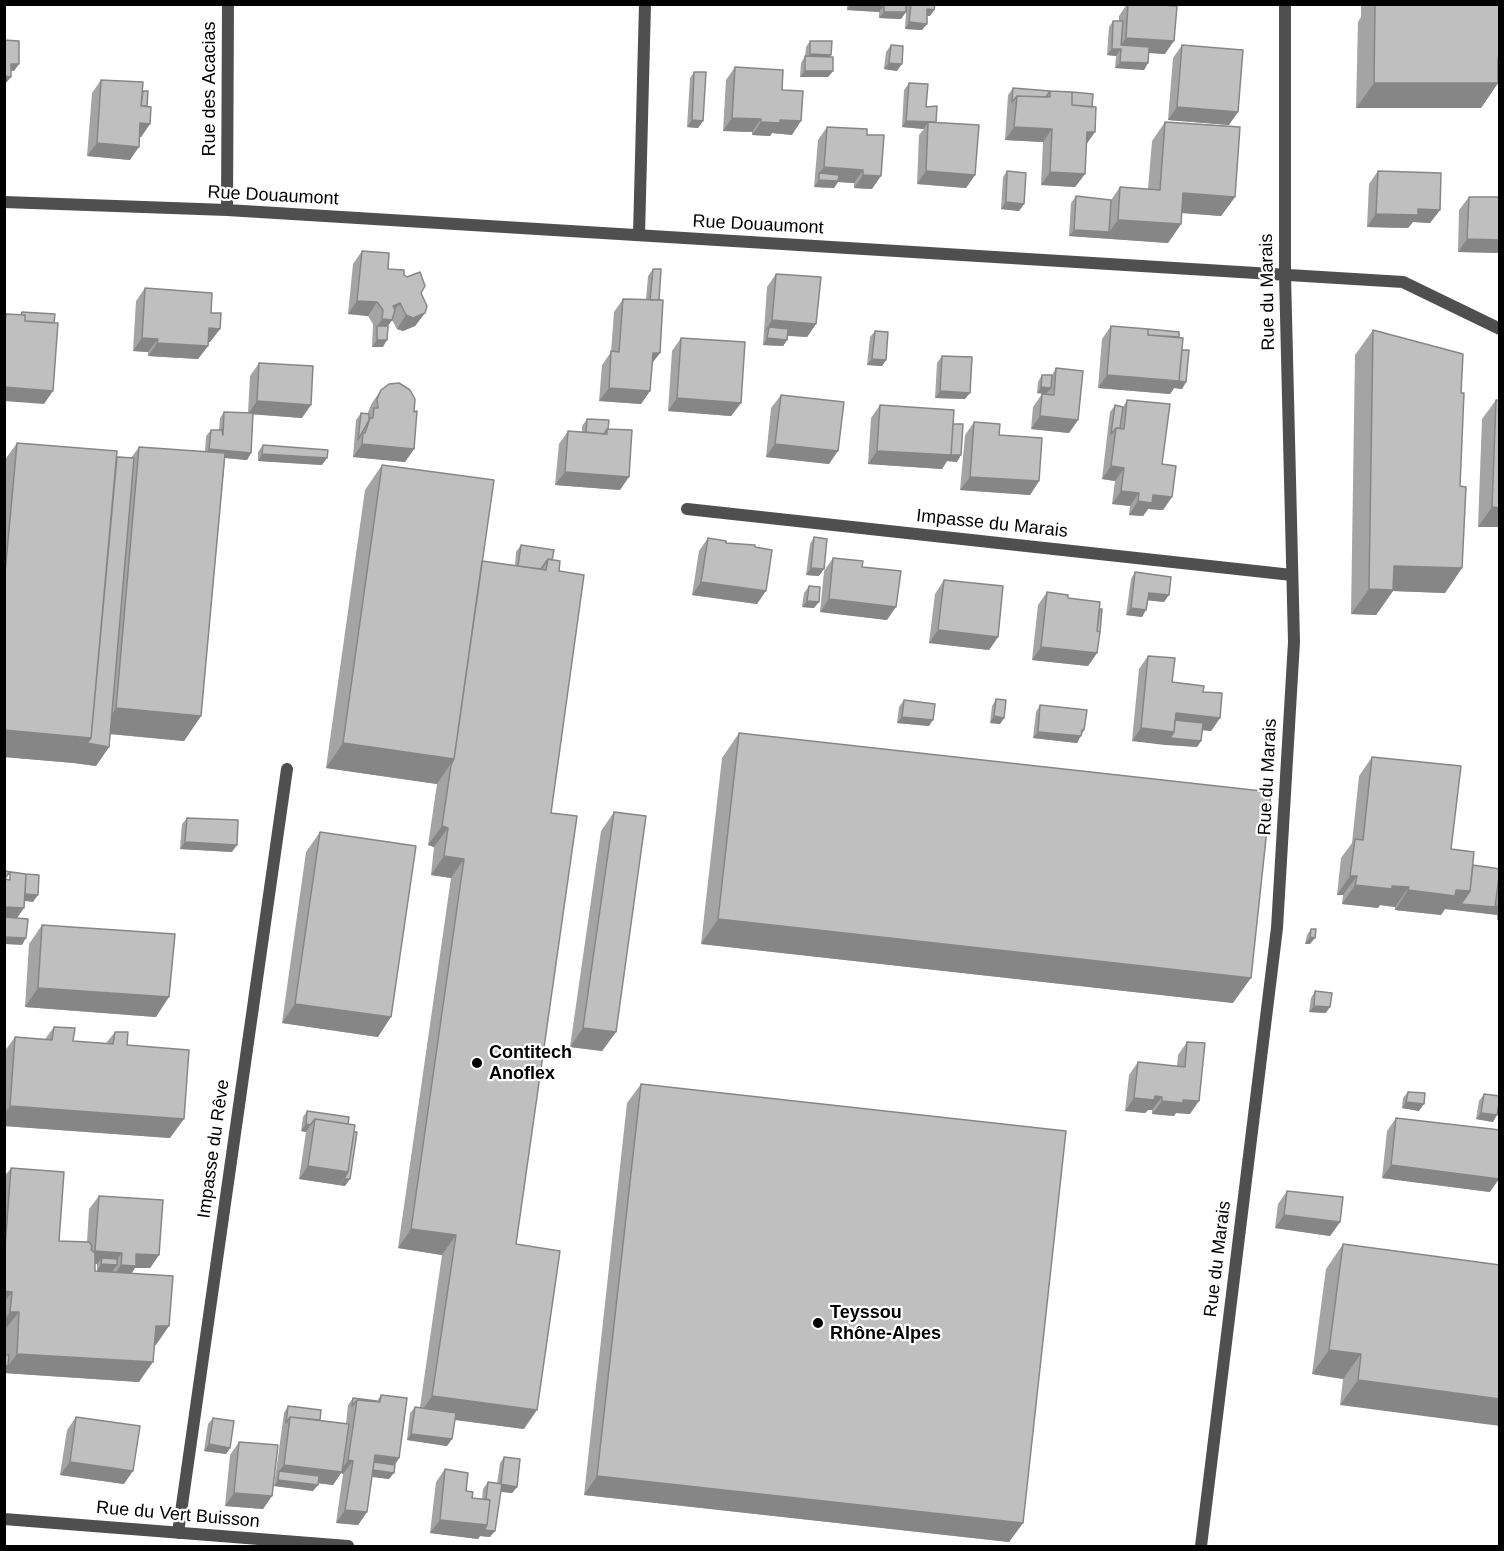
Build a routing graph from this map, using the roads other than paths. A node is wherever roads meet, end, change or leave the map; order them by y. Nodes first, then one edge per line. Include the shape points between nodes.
1 (228, 4) edge
2 (645, 4) edge
3 (1285, 4) edge
4 (4, 202) edge
5 (227, 210) junction
6 (639, 236) junction
7 (1285, 275) junction
8 (1500, 329) edge
9 (687, 509) dead end
10 (1292, 575) junction
11 (287, 769) dead end
12 (4, 1519) edge
13 (178, 1533) junction
14 (348, 1546) edge
15 (1201, 1546) edge

1 - 5 street, Rue des Acacias
2 - 6 street
3 - 7 street, Rue du Marais
4 - 5 street, Rue Douaumont
5 - 6 street, Rue Douaumont
6 - 7 street, Rue Douaumont
7 - 8 street, Rue Douaumont via 1402,282
7 - 10 street, Rue du Marais
9 - 10 street, Impasse du Marais
10 - 15 street, Rue du Marais via 1294,642 1277,928
11 - 13 street, Impasse du Rêve
12 - 13 street, Rue du Vert Buisson
13 - 14 street, Rue du Vert Buisson

